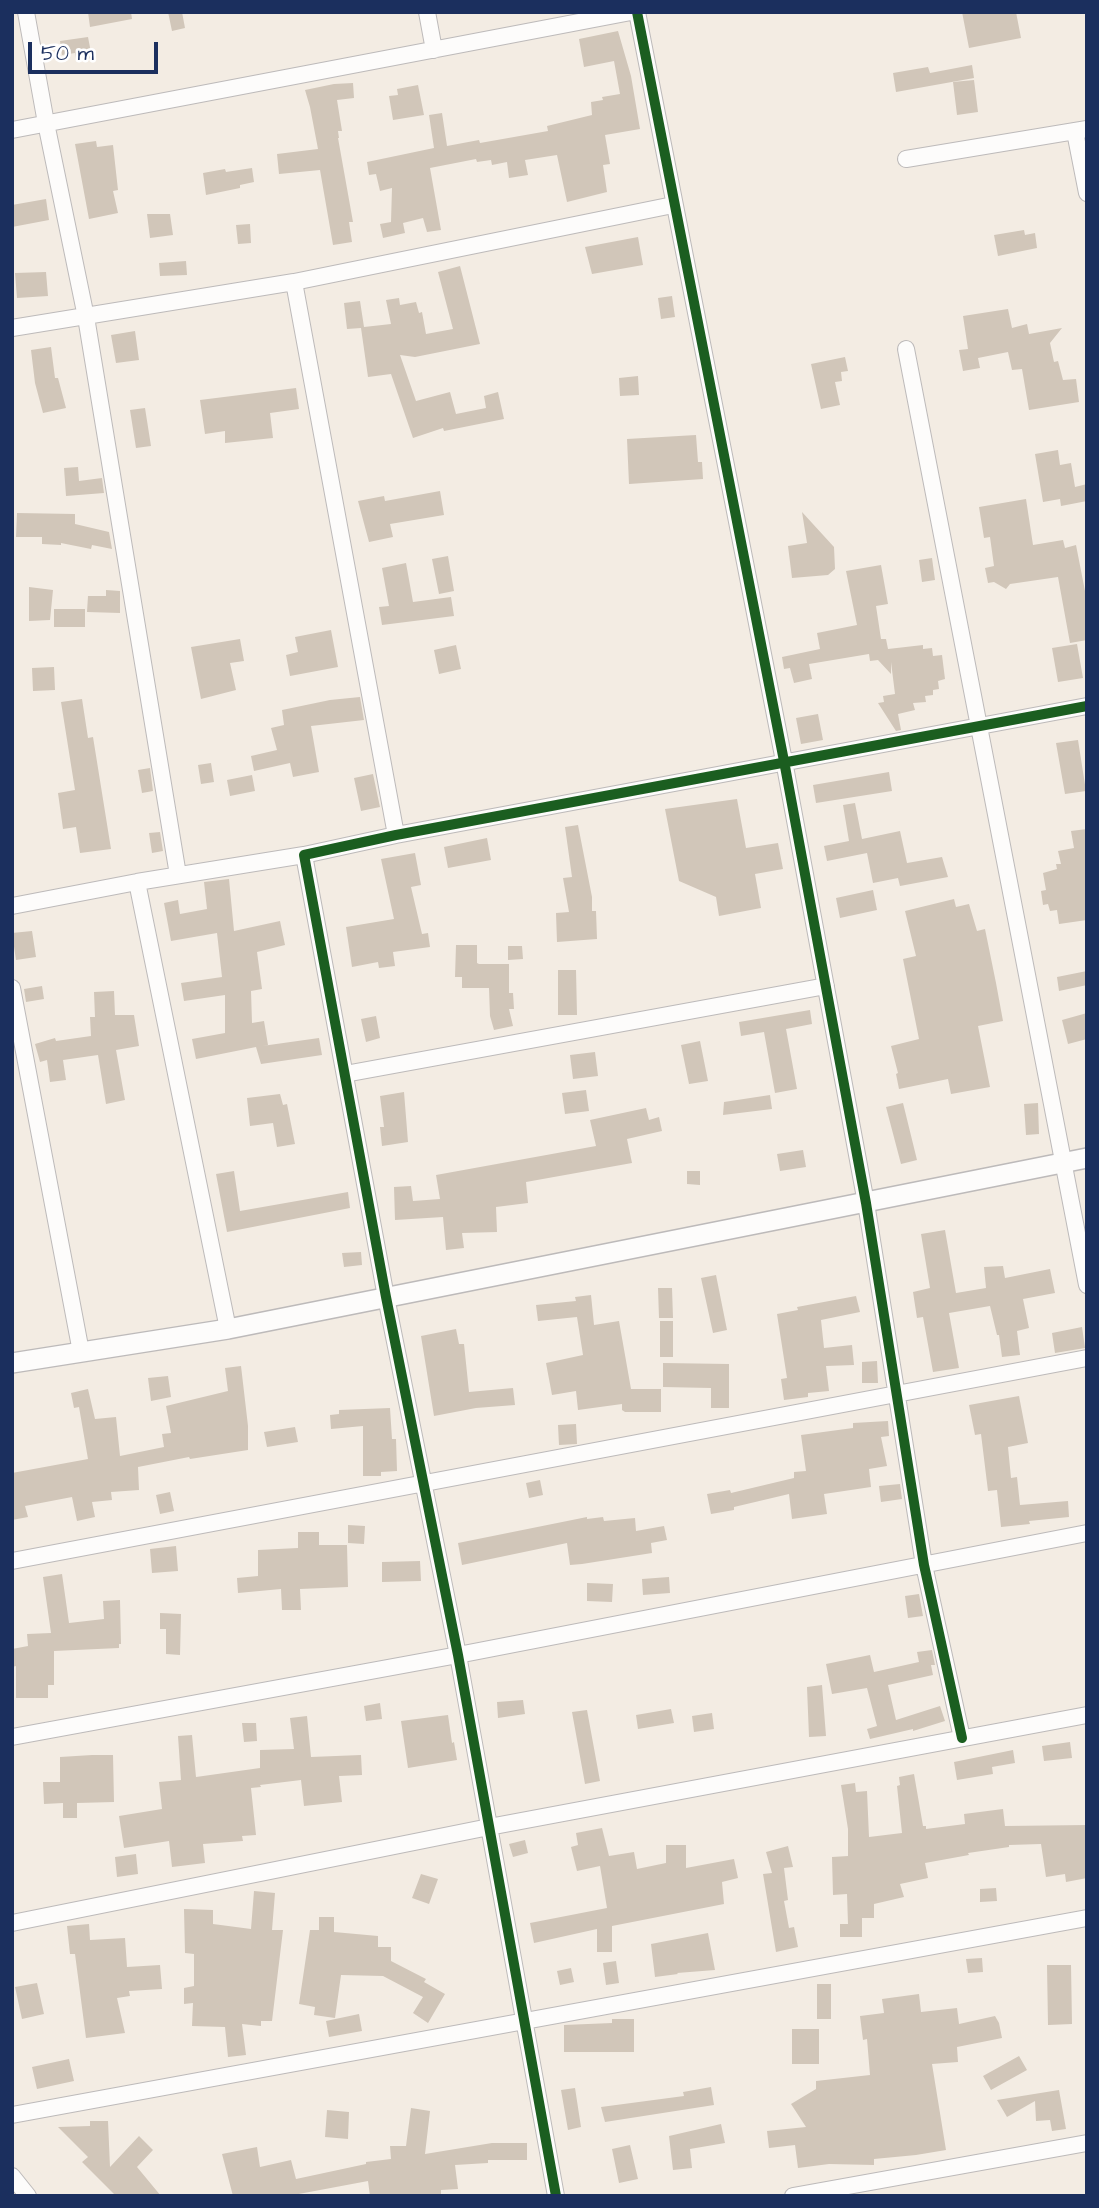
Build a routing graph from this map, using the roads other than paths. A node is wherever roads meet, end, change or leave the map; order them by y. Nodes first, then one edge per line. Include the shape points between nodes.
1 (26, 12) edge
2 (427, 12) edge
3 (631, 12) edge
4 (637, 12) edge
5 (571, 18) edge
6 (434, 50) junction
7 (46, 124) junction
8 (12, 130) edge
9 (1081, 130) edge
10 (906, 159) dead end
11 (1087, 193) edge
12 (673, 205) junction
13 (294, 282) junction
14 (86, 317) junction
15 (12, 328) edge
16 (906, 349) dead end
17 (1087, 706) edge
18 (980, 726) junction
19 (785, 761) junction
20 (396, 835) junction
21 (304, 855) junction
22 (178, 875) junction
23 (137, 882) junction
24 (12, 906) edge
25 (826, 986) junction
26 (12, 989) edge
27 (345, 1074) junction
28 (1087, 1158) edge
29 (1063, 1162) junction
30 (866, 1203) junction
31 (1087, 1285) edge
32 (386, 1297) junction
33 (228, 1329) junction
34 (81, 1352) junction
35 (1087, 1358) edge
36 (12, 1363) edge
37 (896, 1395) junction
38 (422, 1485) junction
39 (1087, 1533) edge
40 (12, 1561) edge
41 (924, 1565) junction
42 (458, 1655) junction
43 (1087, 1715) edge
44 (12, 1737) edge
45 (962, 1738) junction
46 (489, 1827) junction
47 (1087, 1918) edge
48 (12, 1923) edge
49 (524, 2020) junction
50 (12, 2115) edge
51 (1087, 2143) edge
52 (12, 2176) edge
53 (29, 2196) edge
54 (556, 2196) edge
55 (793, 2196) edge

1 - 7 street
2 - 6 street
3 - 5 street
4 - 12 street
5 - 6 street
6 - 7 street
7 - 8 street
7 - 14 street
9 - 10 street
9 - 11 street
12 - 13 street
12 - 19 street
13 - 14 street
13 - 20 street
14 - 15 street
14 - 22 street
16 - 18 street
17 - 18 street
18 - 19 street
18 - 29 street
19 - 20 street
19 - 25 street
20 - 21 street
21 - 22 street
21 - 27 street
22 - 23 street
23 - 24 street
23 - 33 street
25 - 27 street
25 - 30 street
26 - 34 street
27 - 32 street
28 - 29 street
29 - 30 street
29 - 31 street
30 - 32 street
30 - 37 street
32 - 33 street
32 - 38 street
33 - 34 street
34 - 36 street
35 - 37 street
37 - 38 street
37 - 41 street
38 - 40 street
38 - 42 street
39 - 41 street
41 - 42 street
41 - 45 street
42 - 44 street
42 - 46 street
43 - 45 street
45 - 46 street
46 - 48 street
46 - 49 street
47 - 49 street
49 - 50 street
49 - 54 street
51 - 55 street
52 - 53 street

